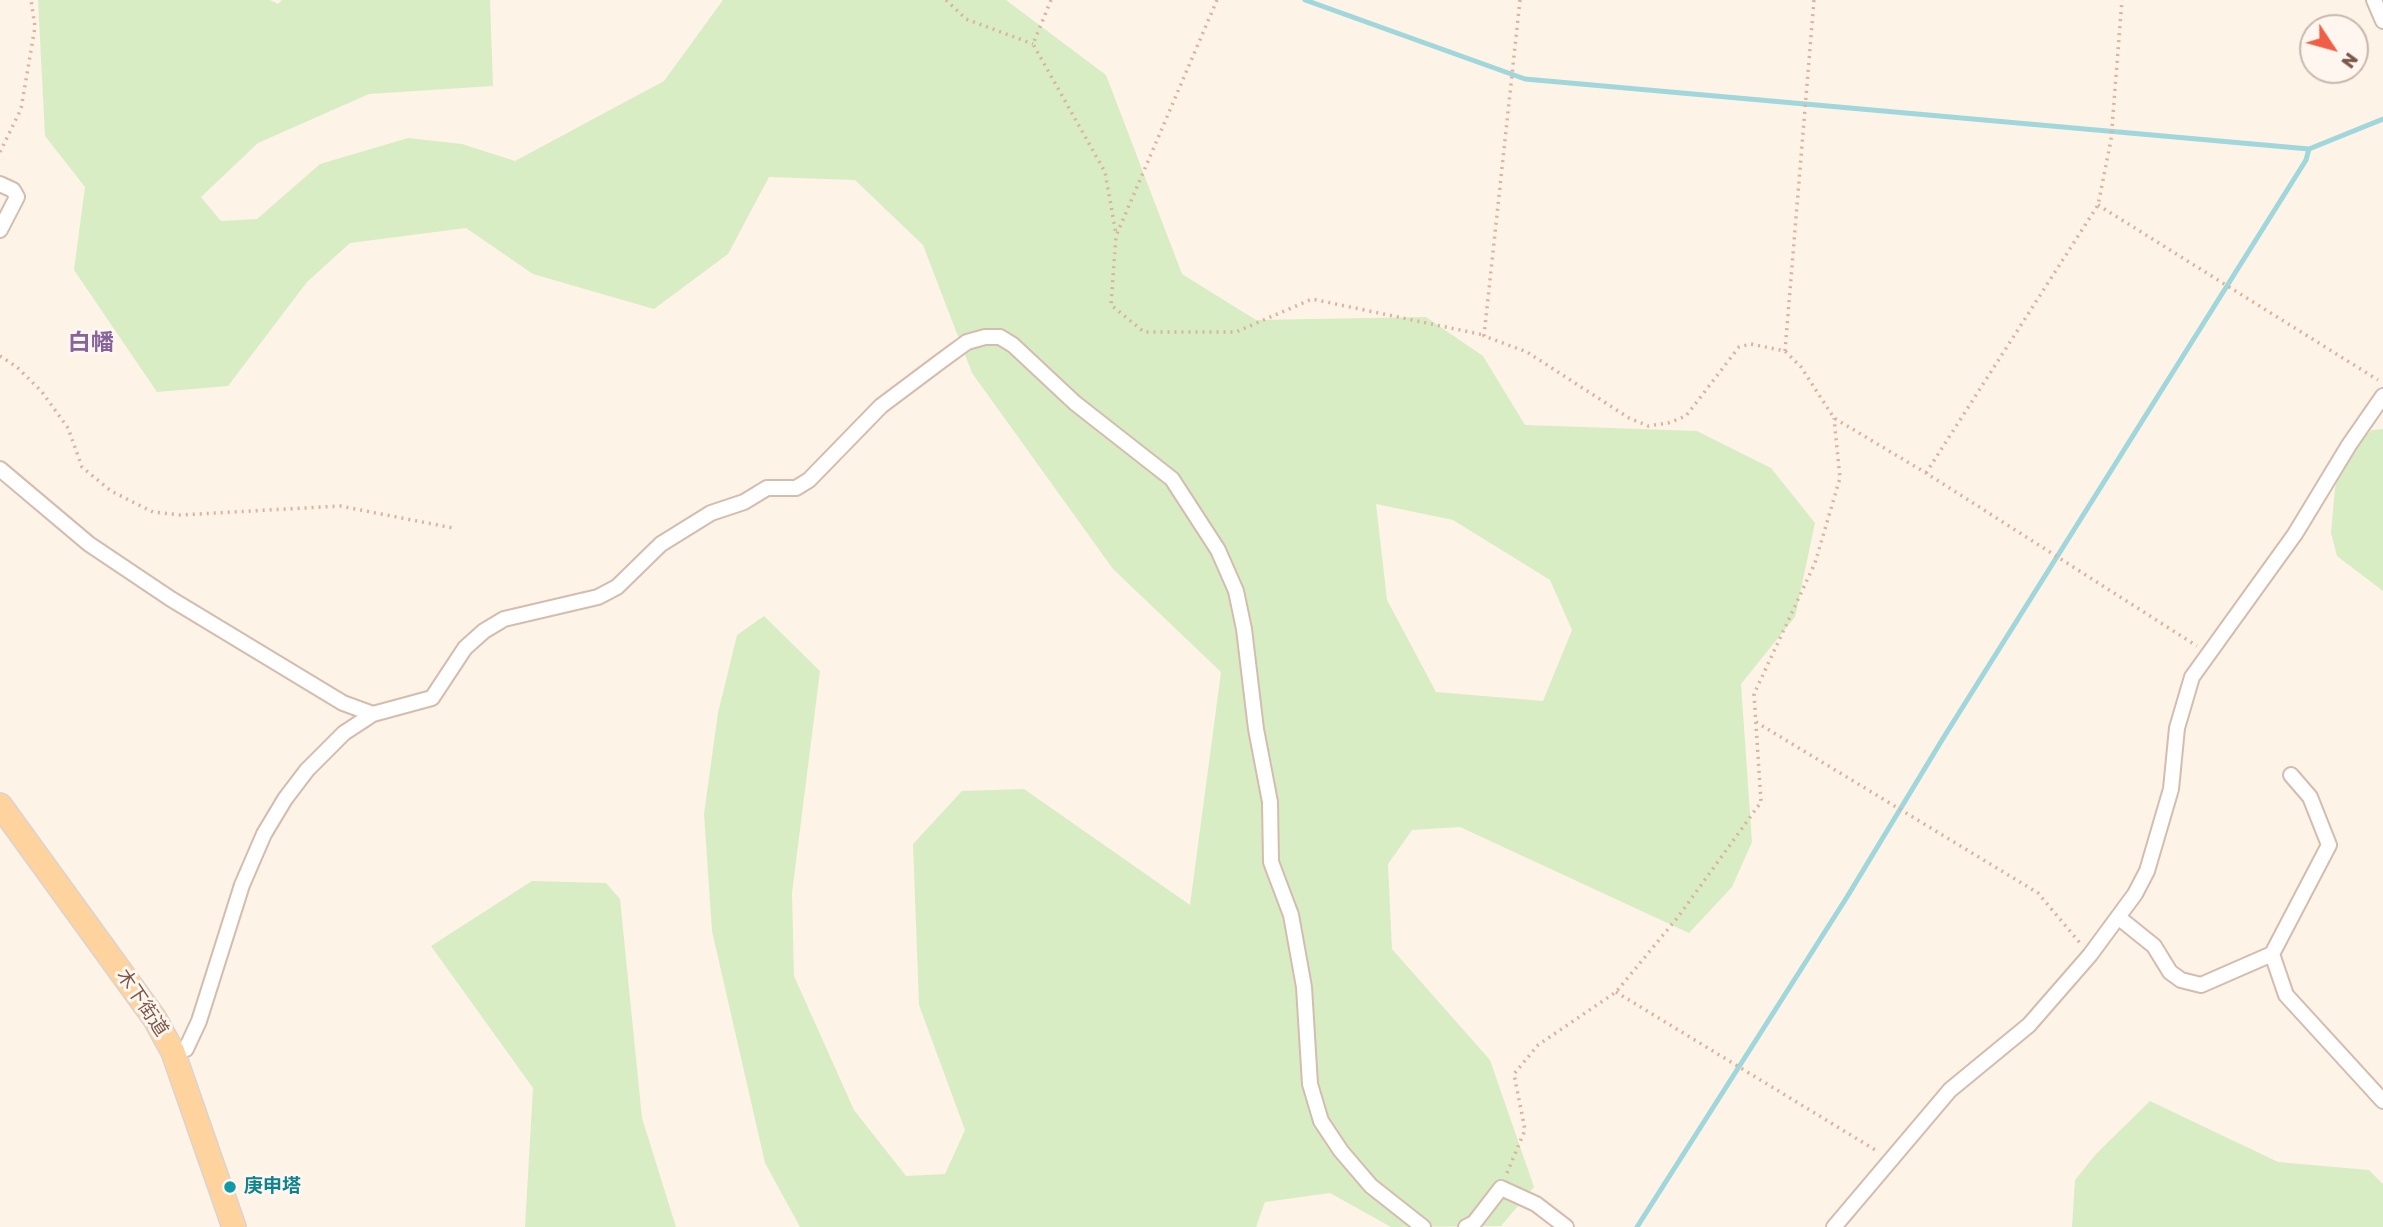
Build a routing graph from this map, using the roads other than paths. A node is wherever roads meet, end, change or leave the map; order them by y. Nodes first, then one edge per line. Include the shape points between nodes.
1 (2374, 0) edge
2 (2383, 21) edge
3 (0, 184) edge
4 (0, 230) edge
5 (2383, 396) edge
6 (0, 469) edge
7 (373, 714) junction
8 (2291, 775) dead end
9 (0, 805) edge
10 (2118, 917) junction
11 (2272, 954) junction
12 (173, 1052) junction
13 (2383, 1101) edge
14 (234, 1227) edge
15 (1423, 1227) edge
16 (1466, 1227) edge
17 (1566, 1227) edge
18 (1834, 1227) edge

1 - 2 street
3 - 4 street via 17,197
5 - 10 street via 2295,534 2192,677 2177,728 2171,789 2147,872
6 - 7 street via 89,544 150,585 343,703
7 - 12 street via 344,733 307,770 264,834 242,885 199,1021 186,1049
7 - 15 street via 432,698 465,648 494,625 598,597 617,587 661,544 712,513 767,488 796,488 881,406 941,361 967,342 1000,337 1172,480 1218,550 1236,591 1244,629 1270,802 1270,862 1291,915 1304,987 1310,1084 1321,1121 1371,1186
8 - 11 street via 2310,797 2329,845
9 - 12 main road, 木下街道 via 155,1019
10 - 11 street via 2154,946 2170,972 2201,985
10 - 18 street via 2029,1025 1950,1090
11 - 13 street via 2286,995
12 - 14 main road, 木下街道
16 - 17 street via 1501,1188 1536,1204

